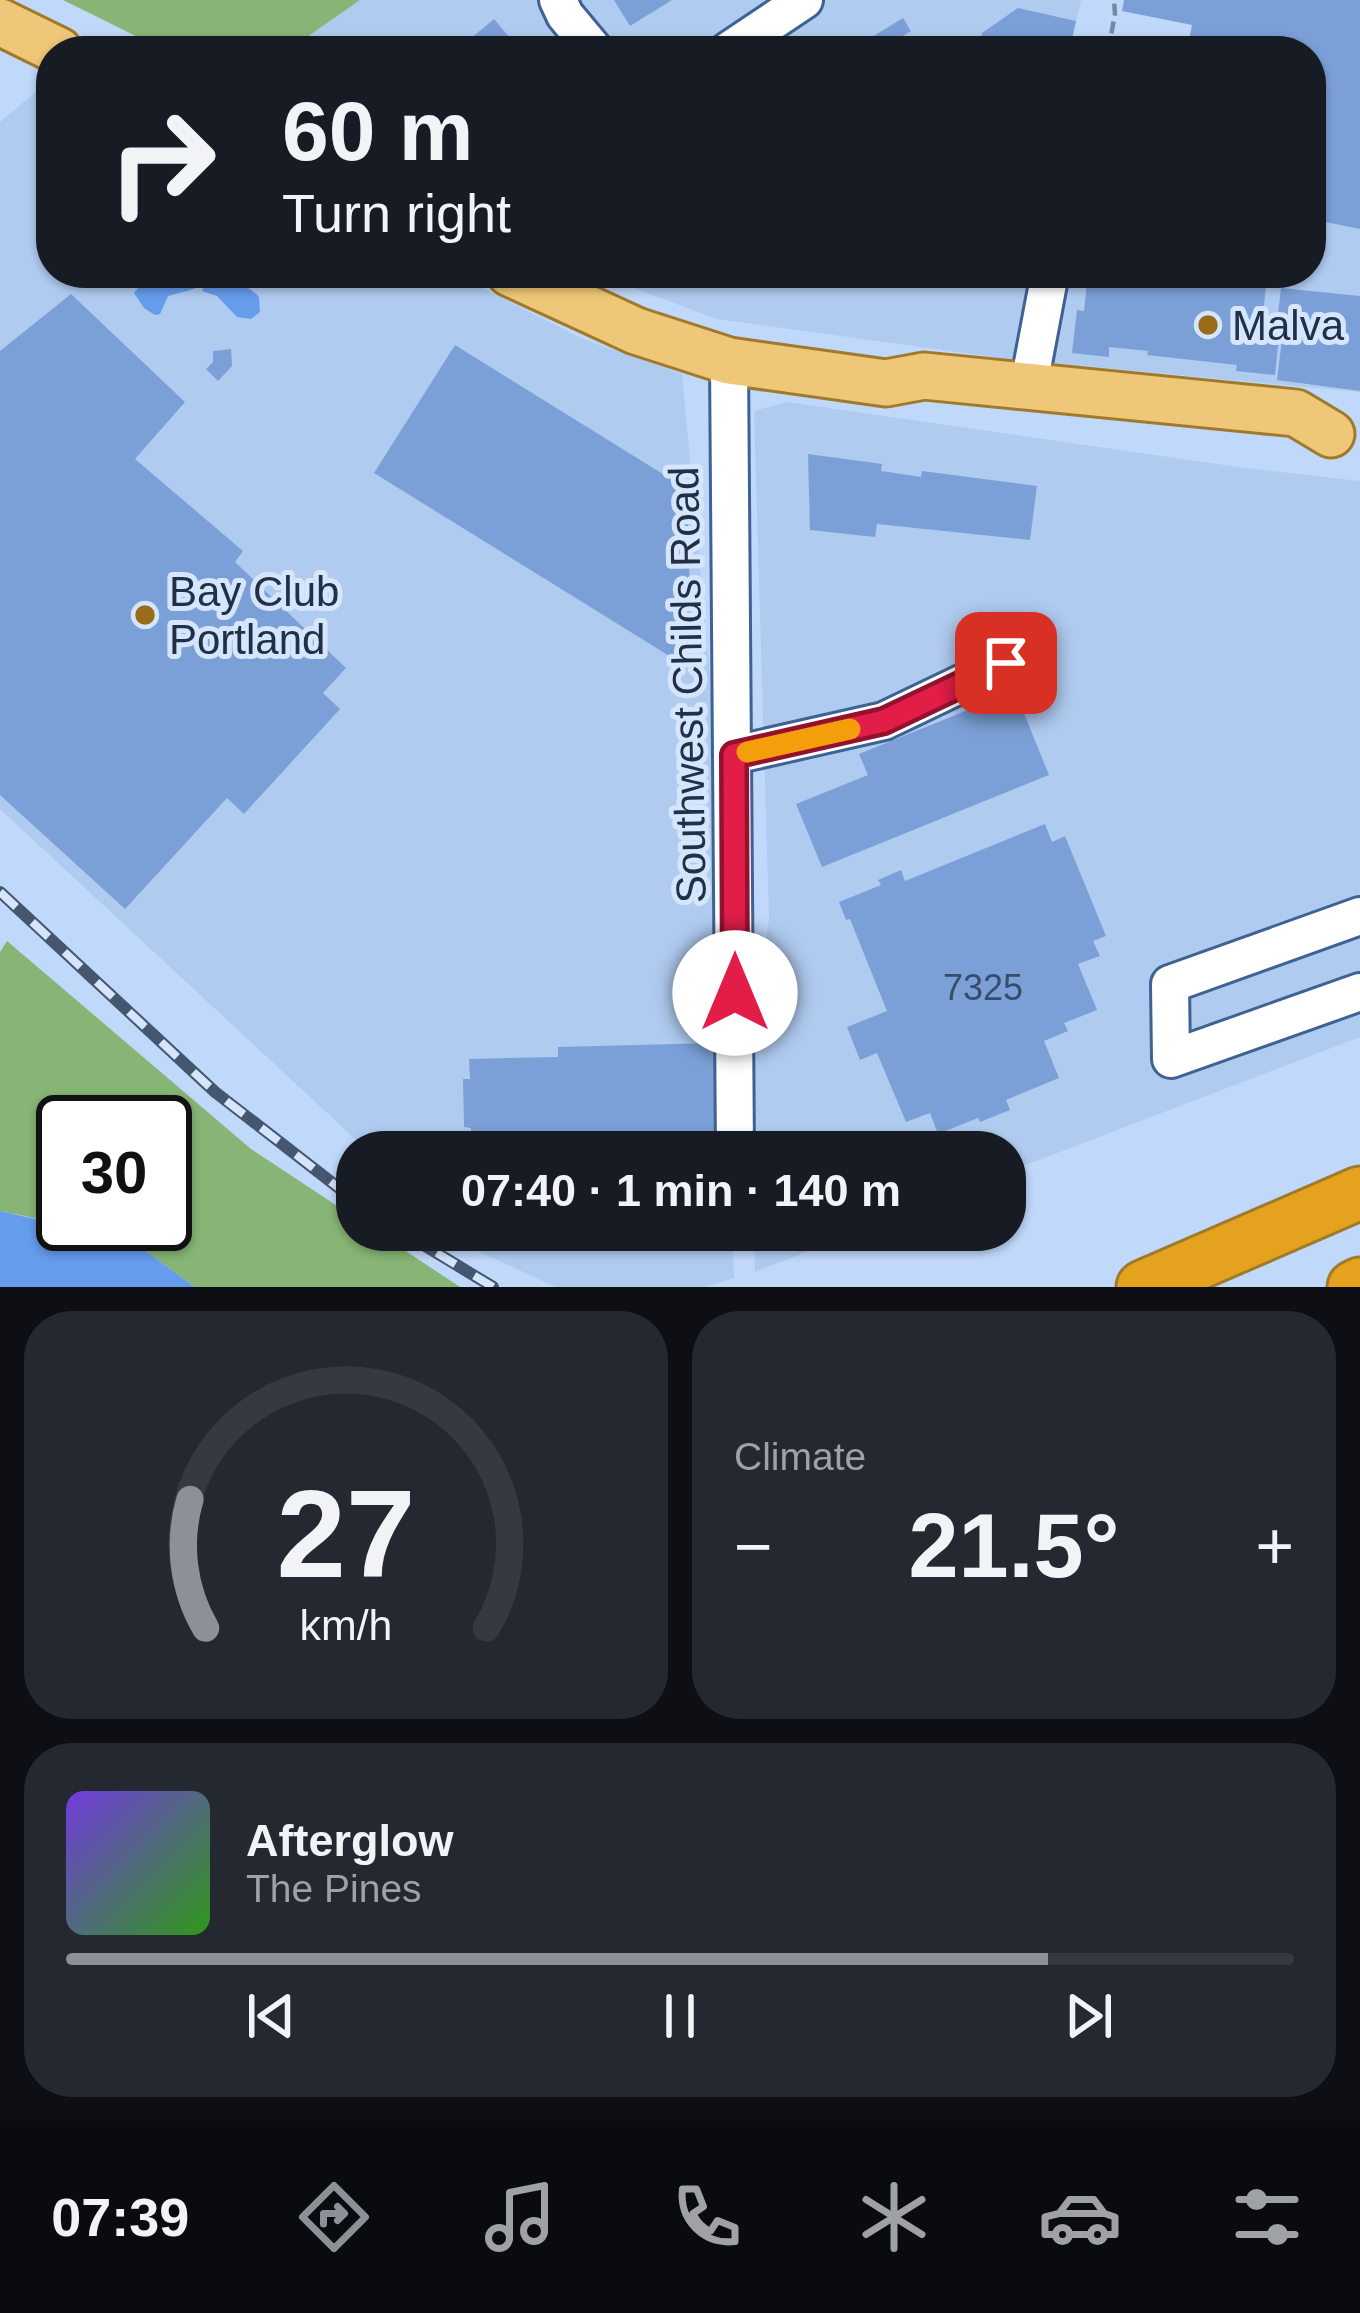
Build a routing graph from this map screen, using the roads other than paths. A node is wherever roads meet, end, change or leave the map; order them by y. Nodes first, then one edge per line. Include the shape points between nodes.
1 (558, 0) edge
2 (804, 0) edge
3 (0, 22) edge
4 (582, 36) edge
5 (750, 36) edge
6 (36, 40) edge
7 (541, 288) edge
8 (1047, 288) edge
9 (729, 361) junction
10 (886, 383) junction
11 (1029, 384) junction
12 (1345, 436) edge
13 (1006, 663) dead end
14 (734, 755) junction
15 (1360, 916) edge
16 (1360, 992) edge
17 (735, 1131) edge
18 (1360, 1192) edge
19 (1143, 1287) edge

1 - 4 street
2 - 5 street
3 - 6 main road
7 - 9 main road via 621,326
8 - 11 street
9 - 10 main road
9 - 14 street, Southwest Childs Road
10 - 11 main road via 924,376
10 - 12 main road via 923,402 1296,440
11 - 12 main road via 1296,412
13 - 14 street via 884,721
14 - 17 street, Southwest Childs Road
15 - 16 street via 1170,984 1172,1059
18 - 19 highway

